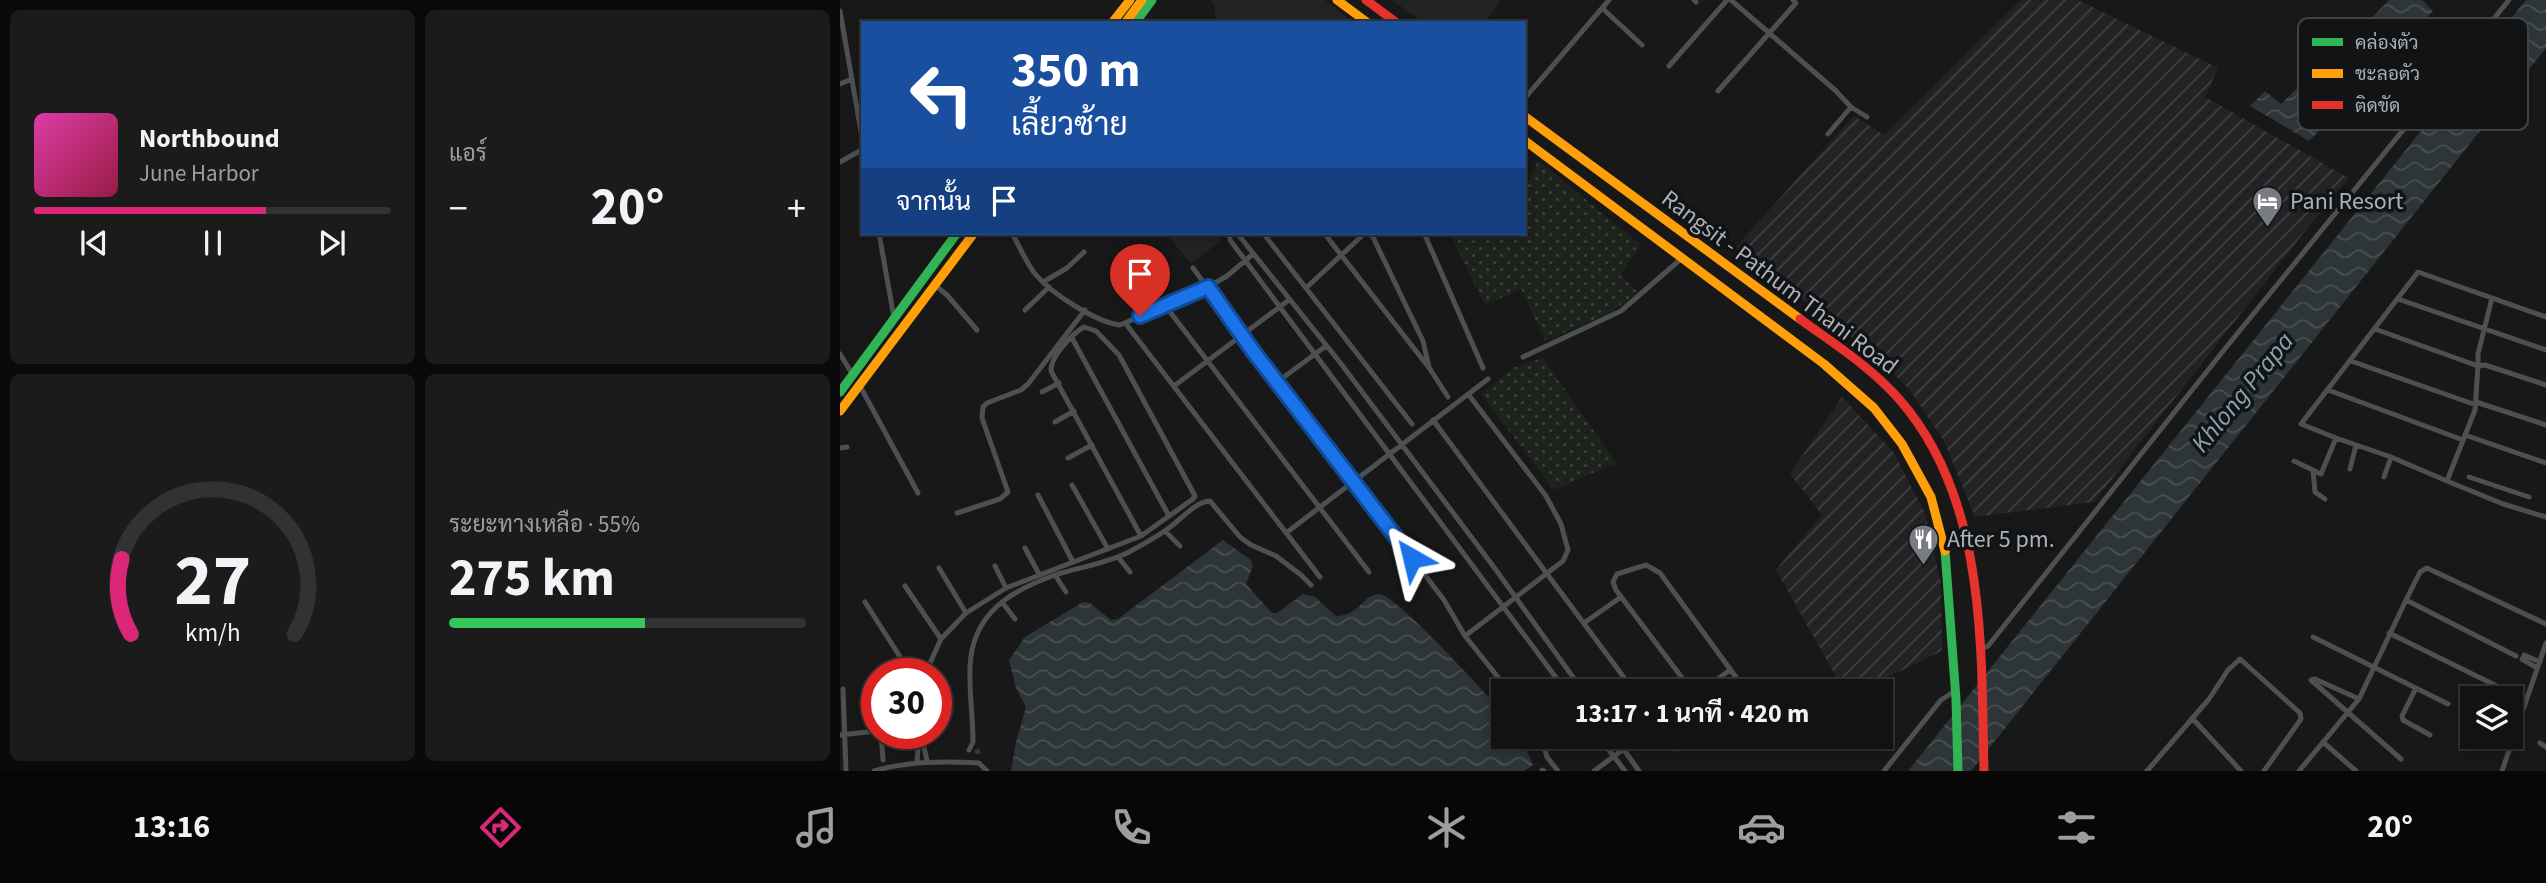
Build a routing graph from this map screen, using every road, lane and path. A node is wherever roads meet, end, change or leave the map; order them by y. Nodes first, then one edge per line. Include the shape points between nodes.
1 (1130, 0) edge
2 (1142, 0) edge
3 (1152, 0) edge
4 (1337, 0) edge
5 (1366, 0) edge
6 (1609, 0) edge
7 (1729, 0) edge
8 (1793, 0) edge
9 (2508, 0) edge
10 (1602, 8) junction
11 (840, 11) edge
12 (2493, 18) edge
13 (1114, 21) edge
14 (1126, 21) edge
15 (1136, 21) edge
16 (1365, 21) edge
17 (1393, 21) edge
18 (1770, 34) junction
19 (1642, 45) dead end
20 (1669, 66) dead end
21 (852, 79) junction
22 (840, 84) edge
23 (1718, 91) dead end
24 (1526, 97) edge
25 (1850, 107) junction
26 (1526, 117) edge
27 (1867, 117) dead end
28 (2403, 130) edge
29 (861, 132) edge
30 (1828, 134) dead end
31 (1526, 142) edge
32 (861, 150) edge
33 (1581, 158) junction
34 (840, 162) edge
35 (1569, 174) junction
36 (879, 235) edge
37 (956, 235) edge
38 (972, 235) edge
39 (1013, 235) edge
40 (1229, 235) edge
41 (1239, 235) edge
42 (1265, 235) edge
43 (1326, 235) edge
44 (1363, 235) edge
45 (1372, 235) edge
46 (1425, 235) edge
47 (1084, 252) dead end
48 (1253, 254) junction
49 (1341, 255) junction
50 (1682, 258) junction
51 (1246, 261) junction
52 (1193, 268) dead end
53 (1044, 282) junction
54 (934, 285) junction
55 (1049, 287) junction
56 (1208, 287) junction
57 (1306, 288) junction
58 (2492, 298) junction
59 (2398, 299) junction
60 (1289, 300) junction
61 (1164, 304) junction
62 (1280, 307) junction
63 (1025, 310) dead end
64 (1085, 310) junction
65 (2546, 317) edge
66 (894, 318) junction
67 (1126, 324) junction
68 (2375, 329) junction
69 (2484, 329) junction
70 (977, 330) dead end
71 (1242, 335) junction
72 (1072, 338) junction
73 (1326, 345) junction
74 (2546, 351) edge
75 (840, 354) edge
76 (1315, 354) junction
77 (1523, 356) dead end
78 (1208, 360) junction
79 (2351, 361) junction
80 (2478, 366) junction
81 (1483, 368) dead end
82 (1430, 369) junction
83 (853, 374) junction
84 (1488, 379) dead end
85 (1277, 382) junction
86 (1059, 383) junction
87 (2546, 385) edge
88 (860, 386) junction
89 (1174, 386) junction
90 (2328, 390) junction
91 (840, 391) edge
92 (1042, 392) dead end
93 (1364, 394) junction
94 (1468, 394) junction
95 (1448, 397) dead end
96 (1352, 403) junction
97 (2476, 403) junction
98 (840, 411) edge
99 (1074, 411) junction
100 (1433, 420) junction
101 (1055, 422) dead end
102 (1412, 424) dead end
103 (2546, 425) edge
104 (2336, 438) junction
105 (2464, 438) junction
106 (1092, 445) junction
107 (1401, 445) junction
108 (2356, 445) junction
109 (1390, 453) junction
110 (2390, 457) junction
111 (1068, 458) dead end
112 (2294, 461) dead end
113 (2546, 463) edge
114 (2350, 469) dead end
115 (2313, 470) junction
116 (2384, 477) dead end
117 (2469, 477) dead end
118 (2447, 481) junction
119 (1354, 482) junction
120 (1072, 485) dead end
121 (2506, 490) junction
122 (918, 493) dead end
123 (1038, 495) dead end
124 (1442, 497) junction
125 (2529, 497) dead end
126 (2325, 499) dead end
127 (2503, 504) junction
128 (1429, 506) junction
129 (1321, 508) junction
130 (957, 513) dead end
131 (1169, 516) junction
132 (2546, 517) edge
133 (1165, 531) junction
134 (1286, 533) junction
135 (1140, 536) junction
136 (1180, 546) dead end
137 (1025, 548) dead end
138 (1108, 549) junction
139 (1118, 557) junction
140 (1072, 560) junction
141 (995, 566) dead end
142 (939, 568) dead end
143 (1130, 572) dead end
144 (1369, 572) dead end
145 (1039, 574) junction
146 (1547, 574) junction
147 (1055, 575) junction
148 (1320, 577) dead end
149 (1311, 585) dead end
150 (905, 586) dead end
151 (1006, 588) junction
152 (1066, 592) dead end
153 (1621, 597) junction
154 (1516, 598) junction
155 (2406, 600) junction
156 (866, 602) dead end
157 (1002, 602) junction
158 (1505, 607) junction
159 (966, 613) junction
160 (1015, 619) dead end
161 (1584, 623) junction
162 (2546, 624) edge
163 (2389, 633) junction
164 (1465, 636) junction
165 (2313, 637) dead end
166 (941, 639) junction
167 (2546, 643) edge
168 (1980, 650) junction
169 (901, 658) edge
170 (932, 658) edge
171 (2539, 665) junction
172 (2373, 667) junction
173 (1730, 670) junction
174 (1499, 679) edge
175 (1557, 679) edge
176 (1574, 679) edge
177 (1625, 679) edge
178 (1683, 679) edge
179 (1718, 679) edge
180 (1737, 679) edge
181 (2495, 686) edge
182 (2416, 688) junction
183 (843, 689) dead end
184 (1955, 695) junction
185 (2358, 699) junction
186 (2448, 704) dead end
187 (2348, 713) junction
188 (2192, 718) junction
189 (861, 733) edge
190 (842, 734) edge
191 (2430, 735) dead end
192 (972, 742) junction
193 (2323, 742) junction
194 (881, 749) edge
195 (918, 749) edge
196 (925, 749) edge
197 (1545, 749) edge
198 (1608, 749) edge
199 (1624, 749) joint
200 (1614, 757) junction
201 (2401, 759) dead end
202 (883, 760) dead end
203 (927, 762) junction
204 (969, 762) junction
205 (917, 763) junction
206 (979, 763) junction
207 (846, 771) edge
208 (874, 771) edge
209 (987, 771) edge
210 (1558, 771) edge
211 (1594, 771) edge
212 (1625, 771) edge
213 (1639, 771) edge
214 (1884, 771) edge
215 (1958, 771) edge
216 (1983, 771) edge
217 (2147, 771) edge
218 (2241, 771) edge
219 (2264, 771) edge
220 (2299, 771) edge
221 (2356, 771) edge
222 (2502, 771) edge

1 - 13 main road
2 - 14 main road
3 - 15 main road
4 - 16 main road
5 - 17 main road
6 - 10 street
7 - 18 street
7 - 20 street
8 - 18 street via 1796,3
9 - 12 street
10 - 19 street
10 - 24 street
11 - 21 street
18 - 23 street
18 - 25 street
21 - 22 street
21 - 29 street
25 - 27 street
25 - 30 street
26 - 33 main road, Rangsit - Pathum Thani Road
28 - 168 street via 1997,635
31 - 35 main road, Rangsit - Pathum Thani Road
32 - 34 street
33 - 35 main road
33 - 168 main road, Rangsit - Pathum Thani Road via 1843,350 1903,404 1928,440 1960,509 1973,568
35 - 50 main road, Rangsit - Pathum Thani Road
36 - 66 street
37 - 66 main road
38 - 54 main road
39 - 53 street
40 - 51 street
41 - 48 street
42 - 57 street
43 - 49 street
44 - 49 street
45 - 82 street via 1423,341
46 - 81 street
47 - 53 street
48 - 51 street
48 - 60 street
49 - 57 street
49 - 82 street
50 - 77 street via 1621,311
50 - 184 main road, Rangsit - Pathum Thani Road via 1824,364 1884,419 1913,460 1931,497 1945,544
51 - 56 street
51 - 62 street
52 - 56 street
53 - 55 street
54 - 70 street
54 - 88 main road
55 - 63 street
55 - 64 street
56 - 61 street
56 - 71 street
57 - 102 street
58 - 59 street via 2418,272
58 - 65 street
58 - 69 street
59 - 68 street
59 - 69 street
60 - 62 street
60 - 73 street
61 - 67 street
61 - 78 street
62 - 71 street
62 - 76 street
64 - 67 street via 1112,324
64 - 130 street via 1028,384 983,407 982,418 1007,492 1000,499
66 - 83 main road
67 - 89 street
68 - 79 street
68 - 80 street
69 - 74 street
69 - 80 street
71 - 78 street
71 - 85 street
72 - 86 street via 1050,366
72 - 131 street
72 - 131 street via 1089,327 1111,345 1194,490 1193,499
73 - 76 street
73 - 93 street
75 - 83 street
76 - 85 street
76 - 96 street
78 - 89 street
78 - 129 street
79 - 90 street
79 - 97 street
80 - 87 street
80 - 97 street
82 - 95 street
83 - 91 main road
84 - 94 street
85 - 119 street
86 - 92 street
86 - 99 street
88 - 98 main road
88 - 122 street
89 - 134 street
90 - 104 street via 2301,424
90 - 105 street
93 - 96 street
93 - 107 street
94 - 100 street
94 - 146 street via 1546,496 1560,524 1568,554
96 - 109 street
97 - 103 street
97 - 105 street
99 - 101 street
99 - 106 street
100 - 107 street
100 - 146 street
104 - 108 street
104 - 115 street via 2321,474
105 - 113 street
105 - 118 street
106 - 111 street
106 - 135 street
107 - 109 street
107 - 124 street
108 - 110 street
108 - 114 street
109 - 119 street
109 - 128 street
110 - 116 street
110 - 118 street
112 - 115 street
115 - 126 street via 2315,492
117 - 121 street
118 - 127 street
119 - 129 street
119 - 164 street via 1444,600
120 - 138 street
121 - 125 street
121 - 127 street
123 - 140 street
124 - 128 street
124 - 154 street
127 - 132 street
128 - 158 street
129 - 134 street
129 - 144 street
131 - 135 street
133 - 136 street
133 - 139 street
133 - 149 street via 1210,501 1240,537 1276,556
134 - 148 street
135 - 138 street
137 - 145 street
138 - 140 street
139 - 143 street
139 - 147 street
140 - 145 street
141 - 151 street
142 - 159 street
145 - 151 street
146 - 154 street
146 - 161 street
147 - 152 street
147 - 157 street
150 - 166 street
151 - 159 street
153 - 161 street
153 - 173 street via 1612,582 1617,574 1638,566 1652,567 1667,581
153 - 178 street
154 - 158 street
154 - 176 street
155 - 162 street via 2420,572 2427,568
155 - 163 street
155 - 171 street
156 - 169 street
157 - 160 street
157 - 192 street via 980,624 975,636 970,666
158 - 164 street
158 - 175 street
159 - 166 street
161 - 177 street
163 - 172 street
163 - 181 street
164 - 174 street
165 - 172 street
166 - 170 street
167 - 171 street
168 - 216 main road, Rangsit - Pathum Thani Road
171 - 222 street
172 - 182 street
172 - 185 street
173 - 179 street
173 - 180 street
182 - 186 street
182 - 191 street via 2403,720
183 - 190 street
184 - 214 street via 1941,700
184 - 215 main road, Rangsit - Pathum Thani Road
185 - 187 street
185 - 187 street via 2312,680
187 - 193 street
187 - 201 street
188 - 217 street
188 - 218 street
188 - 219 street via 2240,659 2300,713 2301,719
189 - 190 street
190 - 207 street
192 - 204 street
192 - 206 street
193 - 220 street
193 - 221 street
194 - 202 street
195 - 205 street
196 - 203 street
197 - 210 street
198 - 200 street
199 - 200 street
199 - 213 street
200 - 211 street
200 - 212 street
203 - 204 street
203 - 205 street
204 - 206 street
205 - 208 street
206 - 209 street

